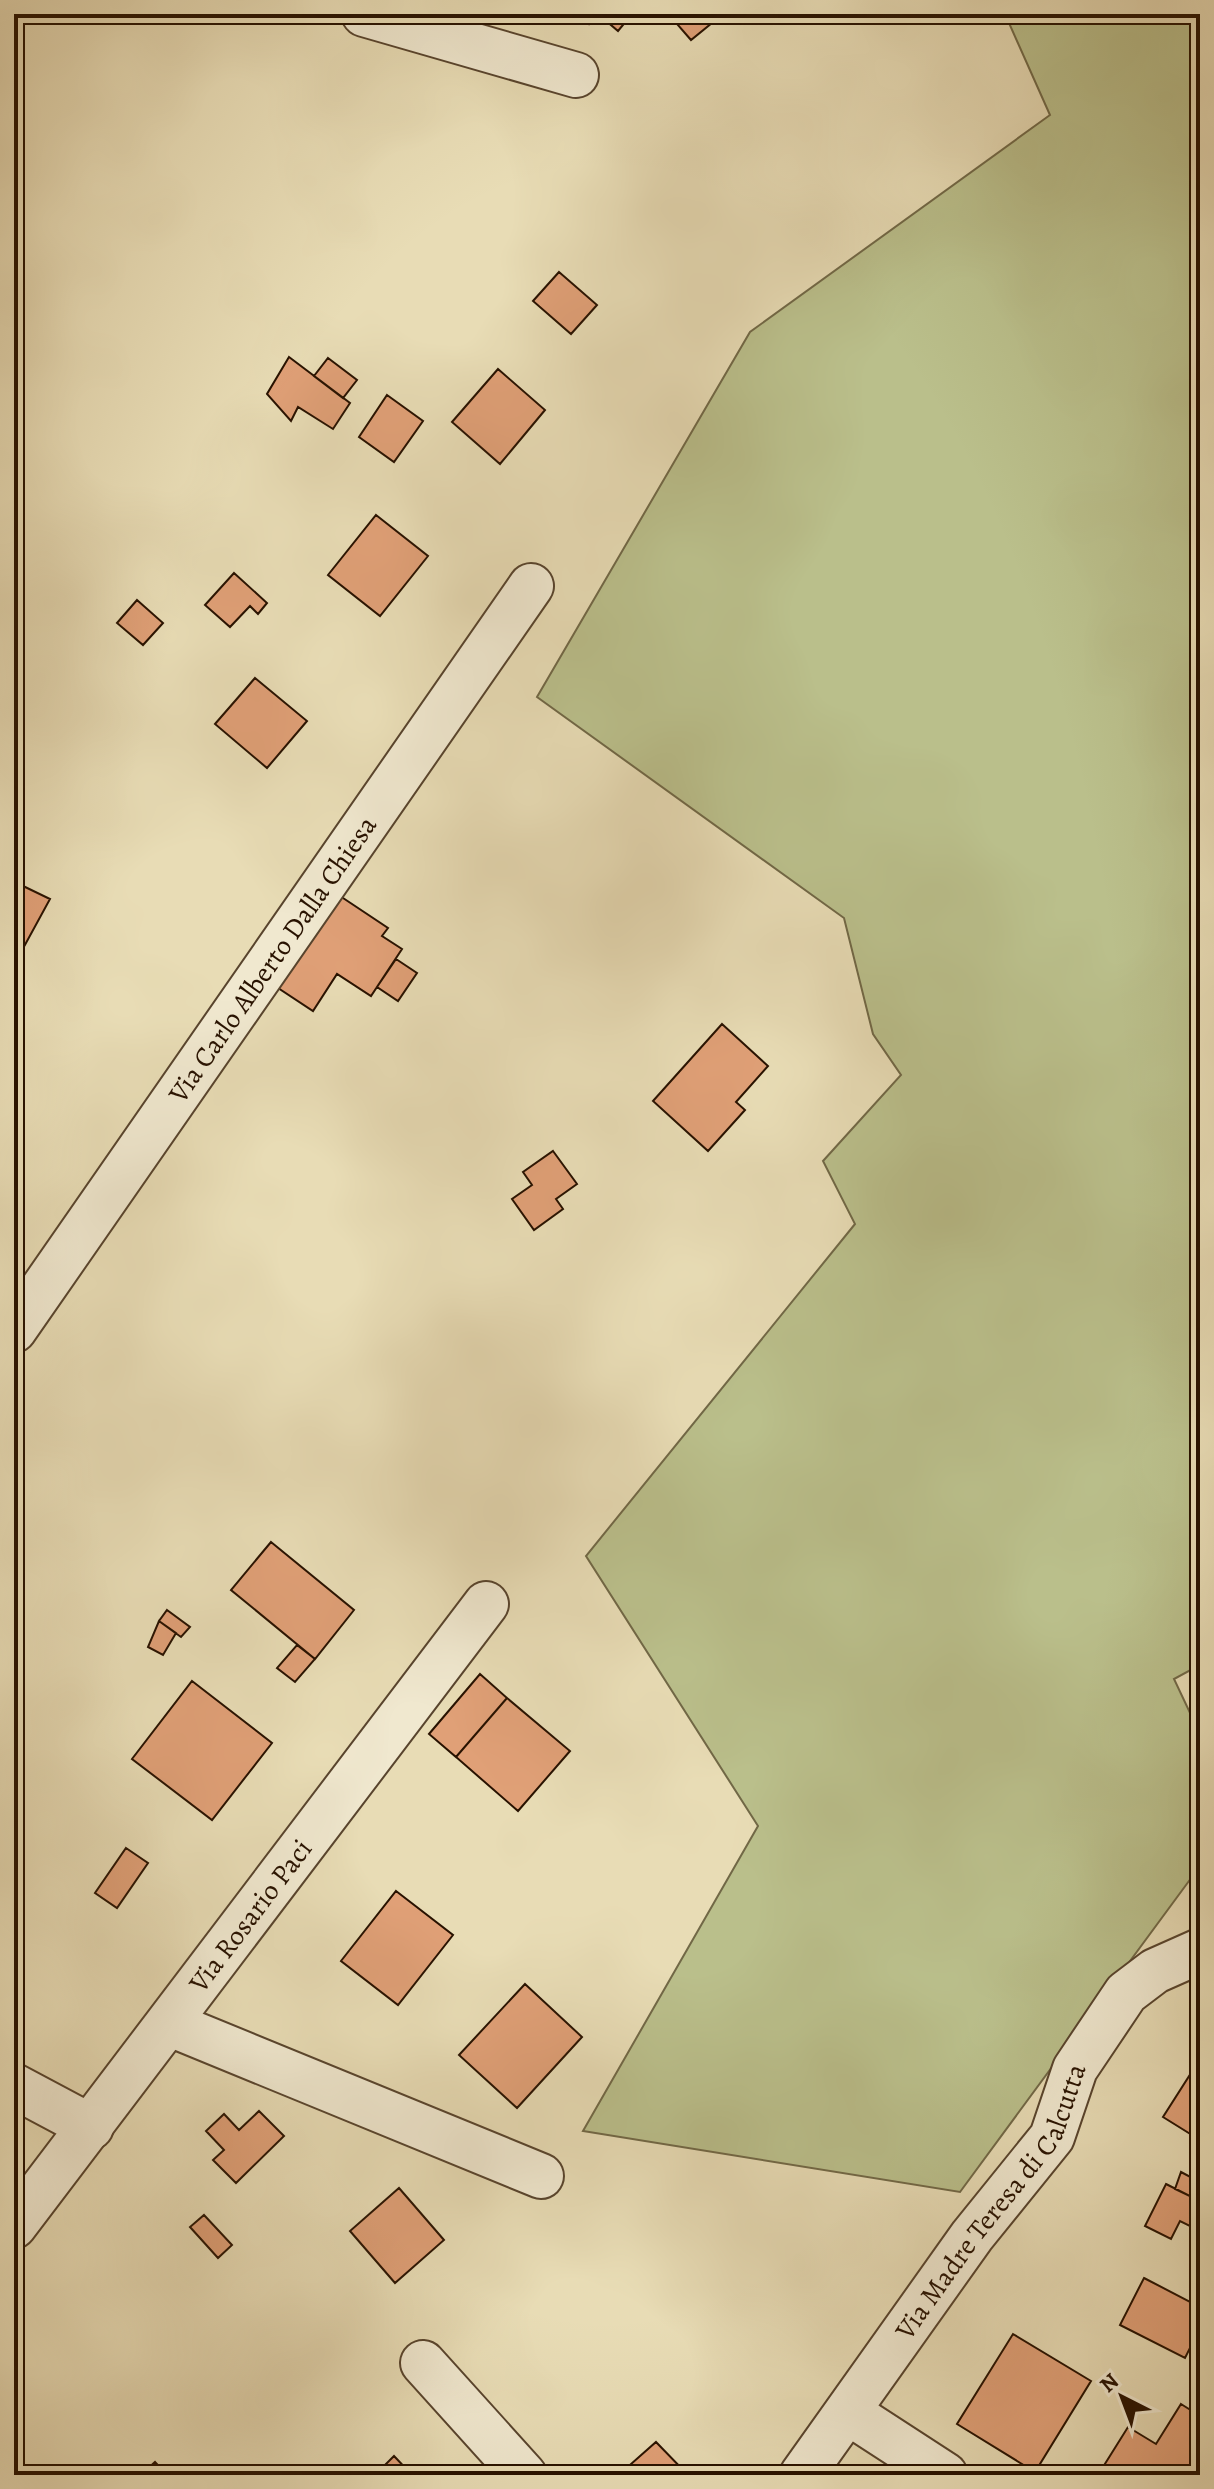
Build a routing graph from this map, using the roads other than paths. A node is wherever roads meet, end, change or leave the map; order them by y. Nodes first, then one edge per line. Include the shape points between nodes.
1 (364, 14) edge
2 (576, 75) dead end
3 (531, 586) dead end
4 (14, 1330) edge
5 (486, 1604) dead end
6 (1200, 1951) edge
7 (170, 2024) junction
8 (14, 2086) edge
9 (91, 2127) junction
10 (541, 2176) dead end
11 (14, 2226) edge
12 (423, 2363) dead end
13 (848, 2412) junction
14 (524, 2475) edge
15 (802, 2475) edge
16 (945, 2475) edge

1 - 2 street
3 - 4 street, Via Carlo Alberto Dalla Chiesa
5 - 7 street, Via Rosario Paci
6 - 13 street, Via Madre Teresa di Calcutta via 1155,1971 1126,1993 1075,2069 1052,2137 972,2236
7 - 9 street, Via Rosario Paci
7 - 10 street
8 - 9 street
9 - 11 street, Via Rosario Paci
12 - 14 street
13 - 15 street, Via Madre Teresa di Calcutta
13 - 16 street

